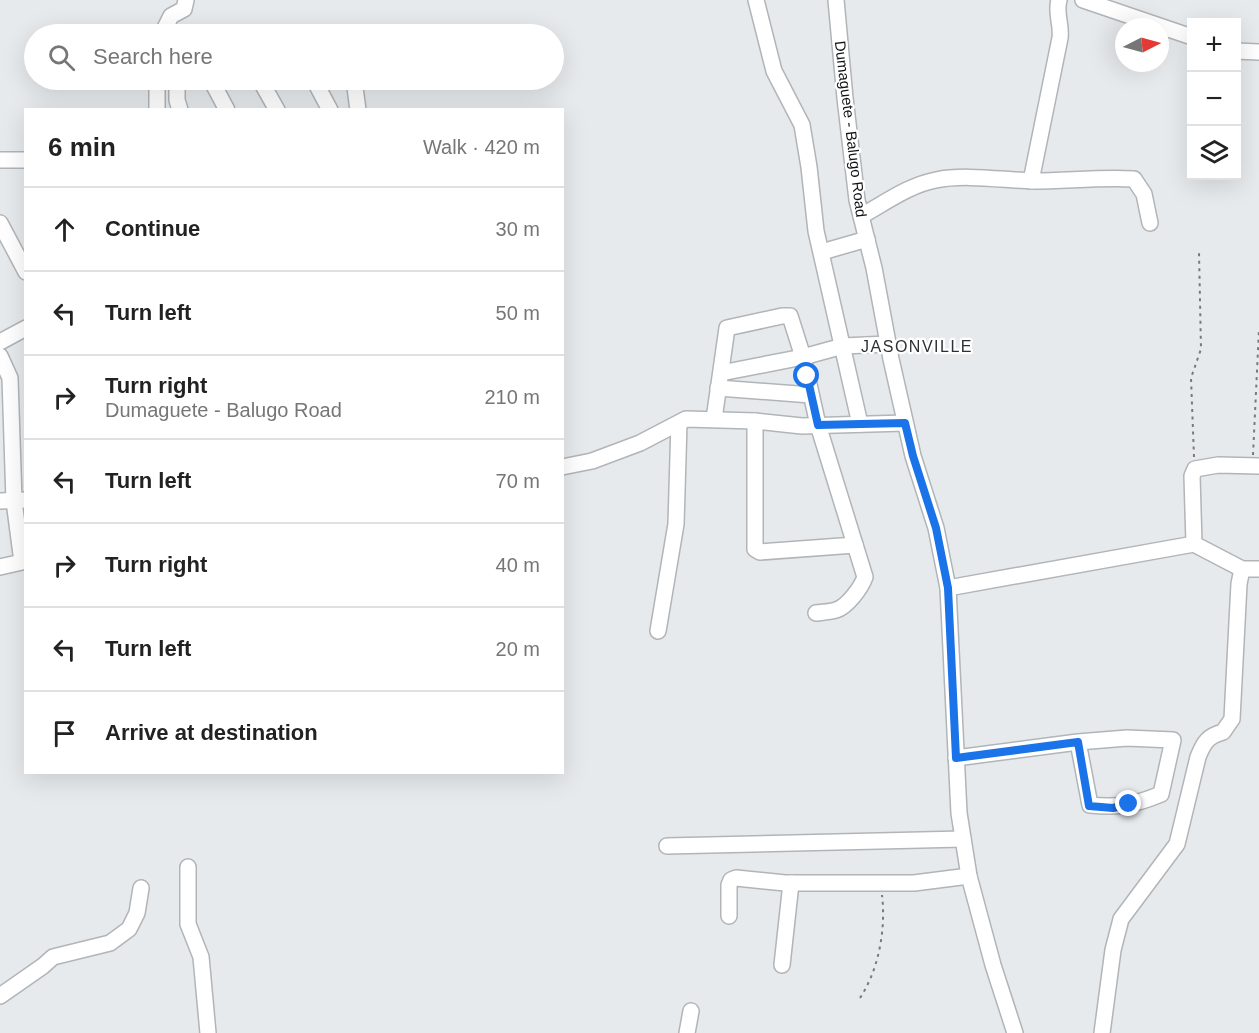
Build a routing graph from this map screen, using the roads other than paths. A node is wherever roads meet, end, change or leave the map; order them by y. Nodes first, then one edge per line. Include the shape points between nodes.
1 (186, 0) edge
2 (756, 0) edge
3 (836, 0) edge
4 (1059, 0) edge
5 (1083, 0) edge
6 (167, 24) edge
7 (1187, 36) edge
8 (1241, 51) edge
9 (1259, 52) edge
10 (157, 90) edge
11 (177, 90) edge
12 (216, 90) edge
13 (266, 90) edge
14 (319, 90) edge
15 (355, 90) edge
16 (157, 108) edge
17 (179, 108) edge
18 (226, 108) edge
19 (276, 108) edge
20 (329, 108) edge
21 (358, 108) edge
22 (0, 160) edge
23 (24, 160) edge
24 (1030, 181) junction
25 (861, 216) junction
26 (0, 223) edge
27 (1150, 223) dead end
28 (867, 239) junction
29 (822, 252) junction
30 (24, 268) edge
31 (24, 329) edge
32 (0, 342) edge
33 (888, 344) junction
34 (843, 346) junction
35 (0, 356) edge
36 (803, 357) junction
37 (719, 380) junction
38 (811, 395) junction
39 (714, 419) junction
40 (754, 421) junction
41 (679, 423) junction
42 (905, 423) junction
43 (860, 424) junction
44 (818, 425) junction
45 (1256, 466) edge
46 (564, 467) edge
47 (13, 501) edge
48 (1194, 543) junction
49 (855, 545) junction
50 (0, 567) edge
51 (1242, 569) junction
52 (1259, 569) edge
53 (948, 588) junction
54 (816, 613) dead end
55 (658, 631) dead end
56 (1078, 742) junction
57 (956, 758) junction
58 (963, 839) junction
59 (667, 846) dead end
60 (188, 867) dead end
61 (969, 876) junction
62 (791, 883) junction
63 (141, 888) dead end
64 (729, 916) dead end
65 (782, 965) dead end
66 (0, 996) edge
67 (690, 1011) dead end
68 (208, 1033) edge
69 (687, 1033) edge
70 (1015, 1033) edge
71 (1102, 1033) edge

1 - 6 street via 184,9 171,16
2 - 29 street via 774,71 802,125
3 - 25 street, Dumaguete - Balugo Road via 851,157
4 - 24 street via 1062,31
5 - 7 street
8 - 9 street
10 - 16 street
11 - 17 street
12 - 18 street
13 - 19 street
14 - 20 street
15 - 21 street
22 - 23 street
24 - 25 street via 937,180 914,187
24 - 27 street via 1134,179 1143,194
25 - 28 street, Dumaguete - Balugo Road
26 - 30 street
28 - 29 street
28 - 33 street, Dumaguete - Balugo Road
29 - 34 street
31 - 32 street
33 - 34 street
33 - 42 street, Dumaguete - Balugo Road
34 - 36 street
34 - 43 street
35 - 47 street via 10,378
36 - 37 street
36 - 37 street via 790,316 727,328
36 - 38 street
37 - 38 street
37 - 39 street
38 - 44 street
39 - 40 street
39 - 41 street via 686,419
40 - 44 street
40 - 49 street via 755,549 760,552
41 - 46 street via 640,443
41 - 55 street via 676,524
42 - 43 street
42 - 53 street, Dumaguete - Balugo Road via 936,528
43 - 44 street
44 - 49 street
45 - 48 street via 1195,469
47 - 50 street via 22,562
48 - 51 street
48 - 53 street
49 - 54 street via 865,577 863,582 844,606
51 - 52 street
51 - 71 street via 1232,718 1223,732 1210,736 1203,744 1177,844 1121,919
53 - 57 street, Dumaguete - Balugo Road
56 - 56 street via 1089,806 1113,808 1161,794 1173,740
56 - 57 street
57 - 58 street, Dumaguete - Balugo Road
58 - 59 street
58 - 61 street, Dumaguete - Balugo Road
60 - 68 street via 188,924 201,957
61 - 62 street via 914,883
61 - 70 street, Dumaguete - Balugo Road
62 - 64 street via 731,880
62 - 65 street
63 - 66 street via 137,913 129,929 110,943 53,957
67 - 69 street

